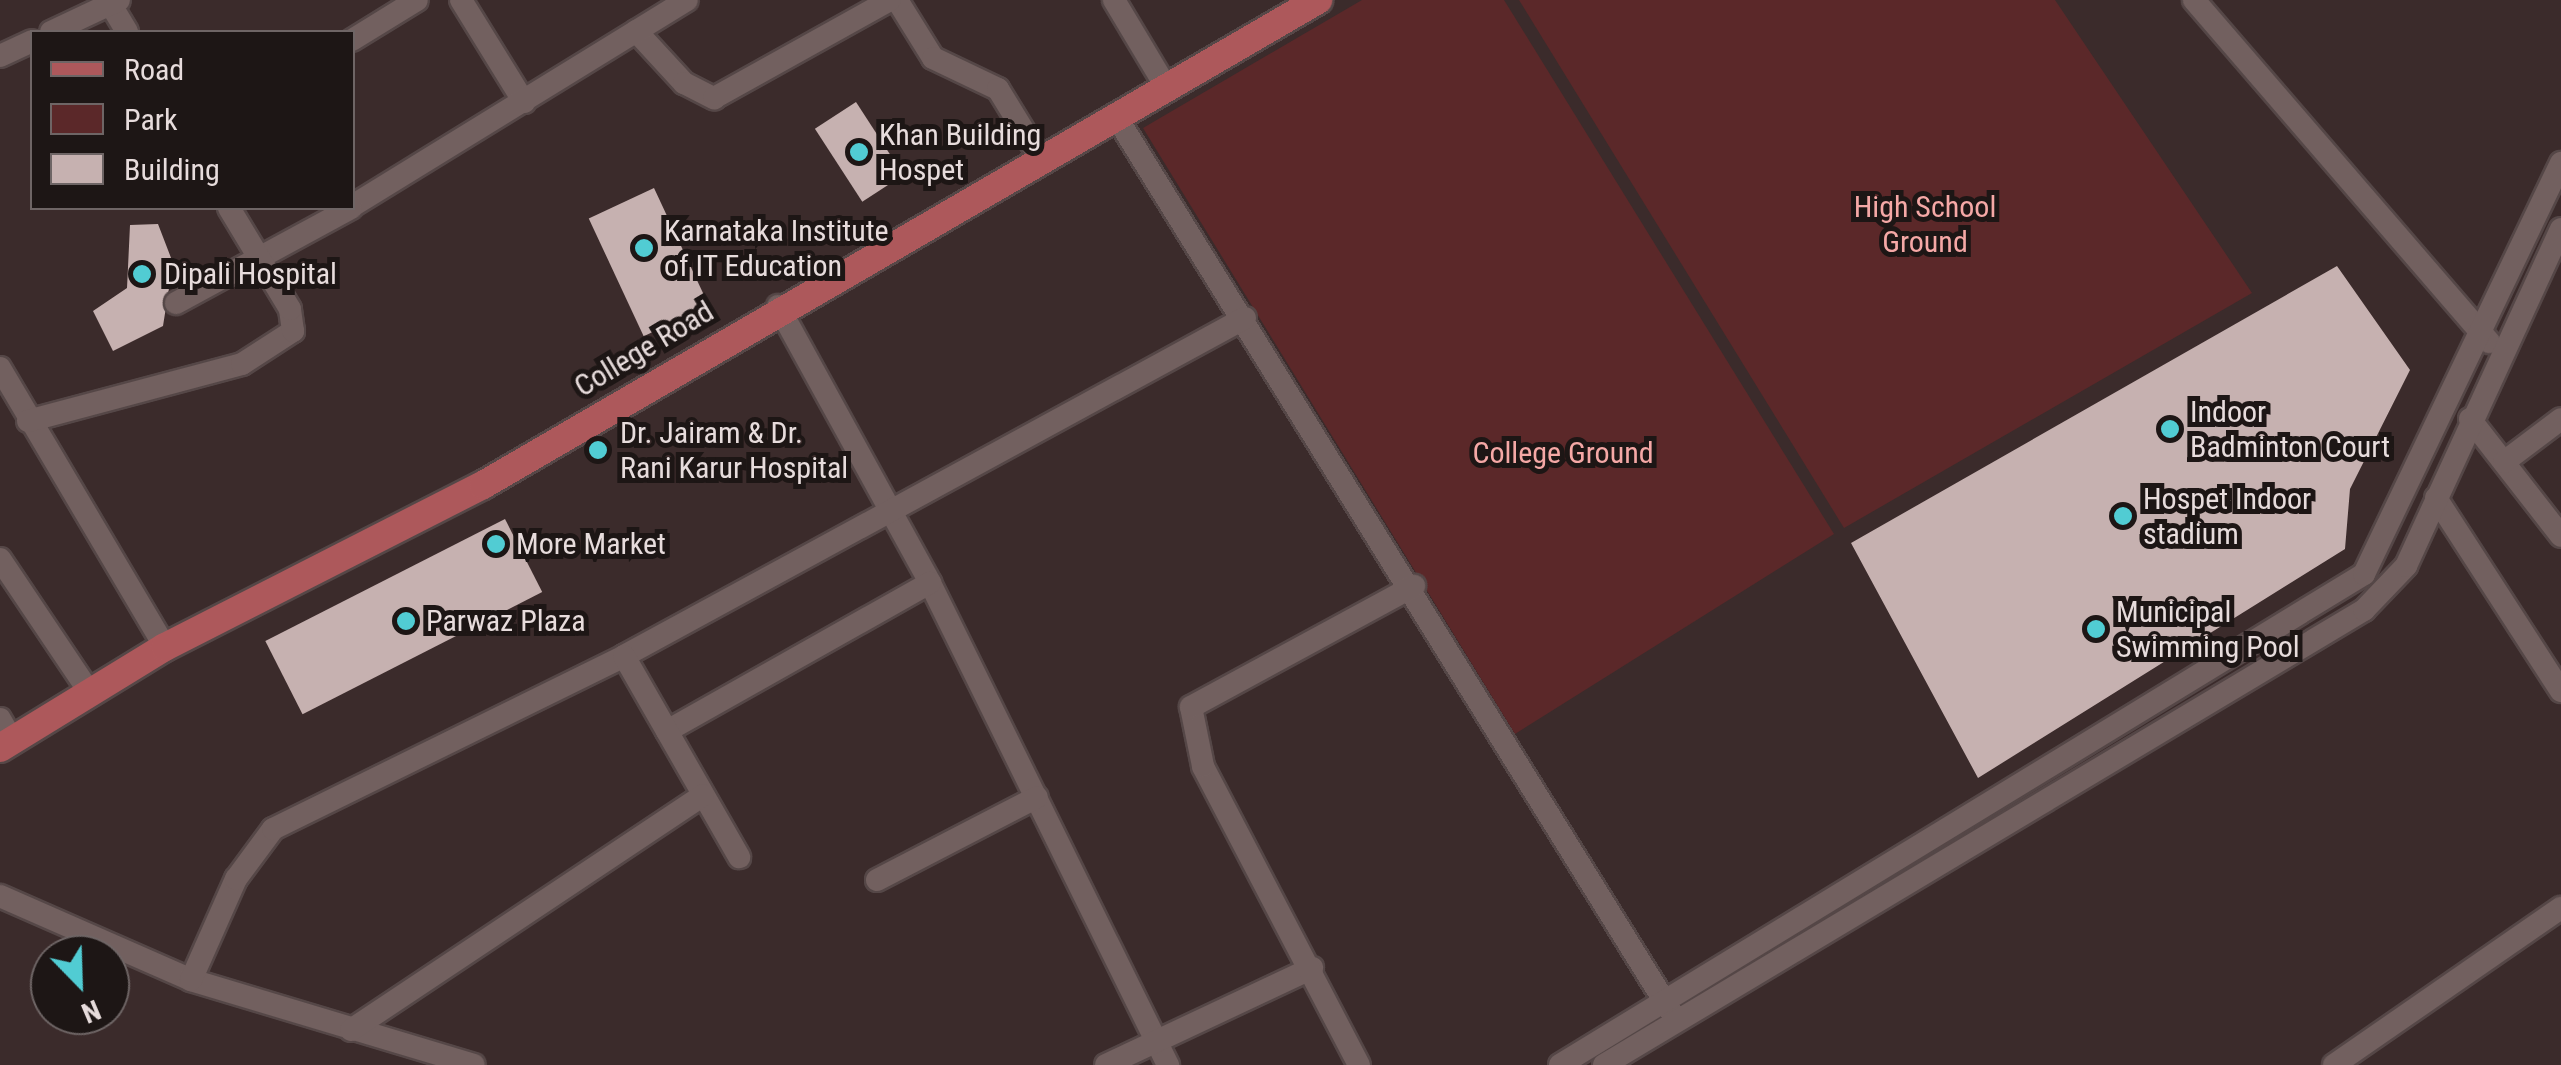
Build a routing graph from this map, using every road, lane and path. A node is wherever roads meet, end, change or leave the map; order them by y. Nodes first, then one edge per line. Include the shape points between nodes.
1 (417, 0) edge
2 (460, 0) edge
3 (687, 0) edge
4 (893, 0) edge
5 (1114, 0) edge
6 (2194, 0) edge
7 (1314, 1) edge
8 (112, 2) edge
9 (54, 30) edge
10 (126, 30) edge
11 (636, 30) junction
12 (355, 38) edge
13 (30, 42) edge
14 (0, 56) edge
15 (1166, 87) junction
16 (524, 102) junction
17 (1118, 118) junction
18 (1039, 156) junction
19 (2561, 163) edge
20 (355, 205) edge
21 (231, 210) edge
22 (347, 210) edge
23 (2561, 229) edge
24 (261, 262) junction
25 (176, 304) dead end
26 (778, 306) junction
27 (1244, 318) junction
28 (2480, 332) junction
29 (2500, 356) junction
30 (0, 368) edge
31 (2561, 419) edge
32 (2470, 420) junction
33 (28, 421) junction
34 (2504, 462) junction
35 (2436, 498) junction
36 (890, 508) junction
37 (2561, 536) edge
38 (0, 560) edge
39 (930, 582) junction
40 (1414, 586) junction
41 (164, 647) junction
42 (624, 656) junction
43 (88, 690) junction
44 (2561, 691) edge
45 (666, 731) junction
46 (4, 736) edge
47 (703, 795) junction
48 (1038, 797) junction
49 (738, 857) dead end
50 (878, 880) dead end
51 (0, 896) edge
52 (2561, 908) edge
53 (1312, 968) junction
54 (191, 980) junction
55 (1670, 1011) junction
56 (350, 1030) junction
57 (1159, 1041) junction
58 (422, 1061) edge
59 (474, 1065) edge
60 (1106, 1065) edge
61 (1168, 1065) edge
62 (1359, 1065) edge
63 (1560, 1065) edge
64 (1604, 1065) edge
65 (2334, 1065) edge

1 - 12 street
2 - 16 street
3 - 11 street
4 - 11 street via 714,98 684,83
4 - 18 street via 933,58 998,89
5 - 15 street
6 - 28 street
7 - 15 main road, College Road
8 - 9 street
8 - 10 street
11 - 16 street
13 - 14 street
15 - 17 main road, College Road
16 - 20 street
17 - 18 main road, College Road
17 - 27 street
18 - 26 main road, College Road
19 - 28 street
21 - 24 street
22 - 24 street
23 - 29 street
24 - 25 street
24 - 33 street via 295,322 264,354
26 - 36 street
26 - 41 main road, College Road via 483,484
27 - 36 street
27 - 40 street
28 - 29 street
28 - 55 street via 2364,574
29 - 32 street
30 - 33 street
31 - 34 street
32 - 34 street
32 - 35 street
33 - 41 street
34 - 37 street
35 - 44 street
35 - 55 street via 2406,566 2364,610
36 - 39 street
36 - 42 street
38 - 43 street
39 - 45 street
39 - 48 street
40 - 53 street via 1191,707 1203,766
40 - 55 street
41 - 43 main road, College Road
42 - 45 street
42 - 54 street via 273,829 236,878
43 - 46 main road, College Road
45 - 47 street
47 - 49 street
47 - 56 street
48 - 50 street
48 - 57 street
51 - 54 street
52 - 65 street
53 - 57 street
53 - 62 street
54 - 56 street
55 - 63 street
55 - 64 street
56 - 58 street
57 - 60 street
57 - 61 street
58 - 59 street

